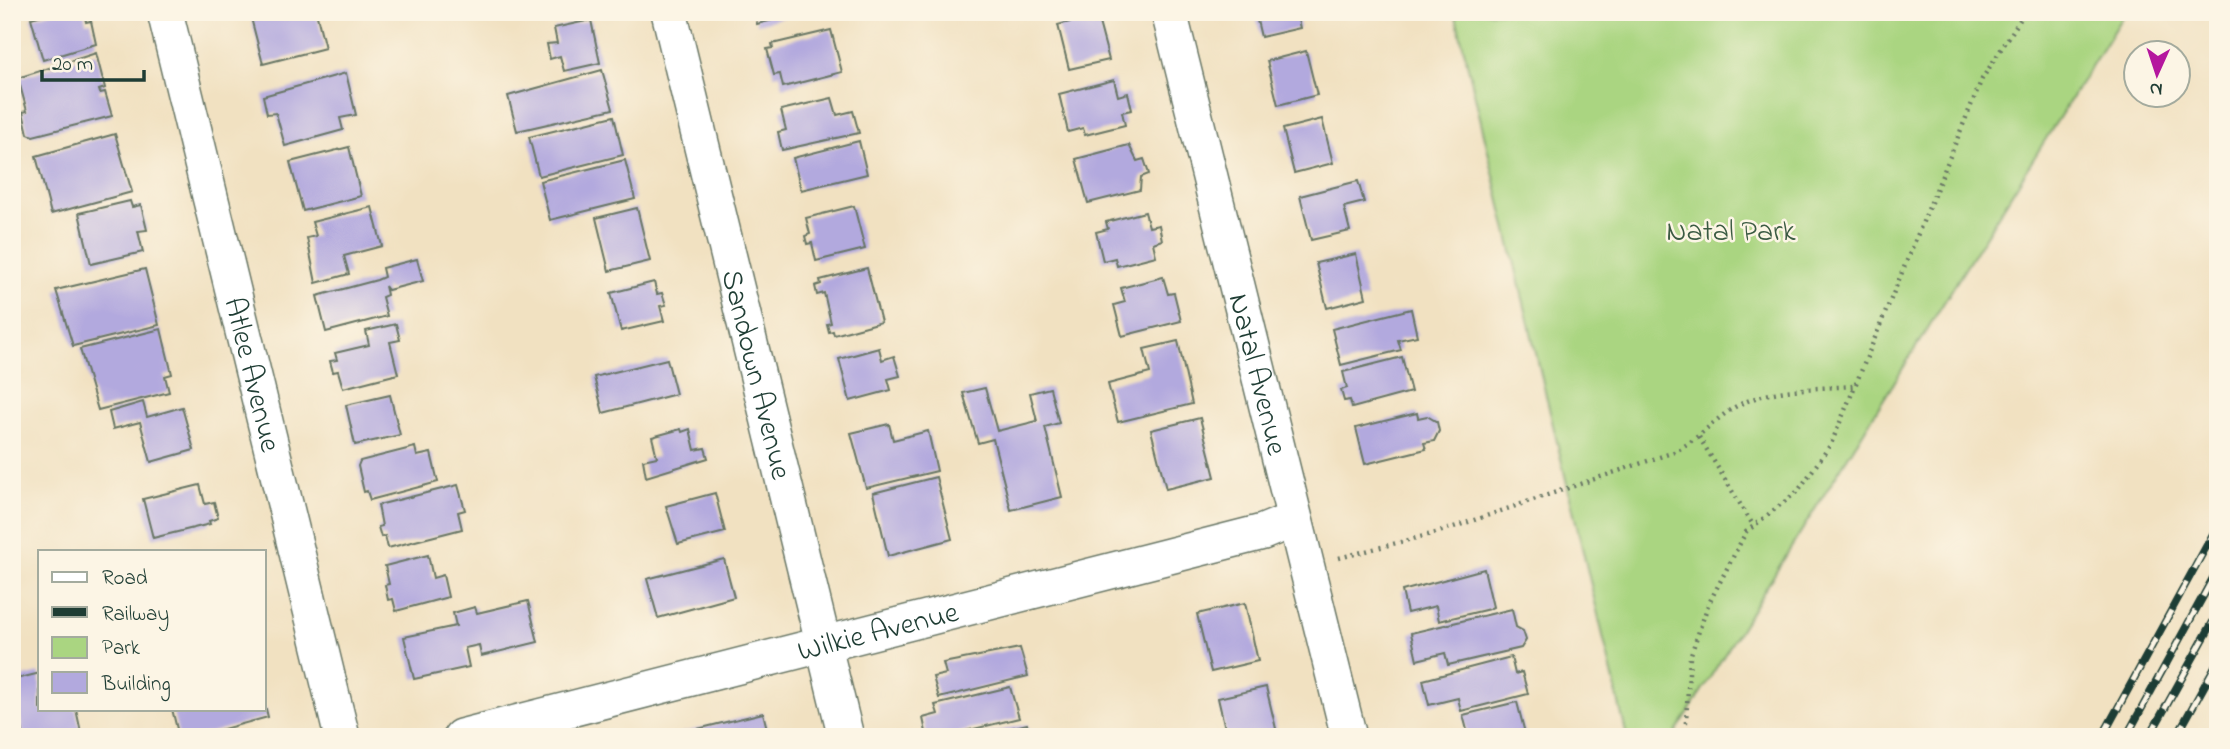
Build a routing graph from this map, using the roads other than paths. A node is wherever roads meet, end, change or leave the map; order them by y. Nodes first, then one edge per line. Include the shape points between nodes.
1 (165, 12) edge
2 (669, 12) edge
3 (1169, 12) edge
4 (1292, 520) junction
5 (825, 646) junction
6 (342, 737) edge
7 (461, 737) edge
8 (846, 737) edge
9 (1349, 737) edge

1 - 6 street, Atlee Avenue
2 - 5 street, Sandown Avenue
3 - 4 street, Natal Avenue
4 - 5 street, Wilkie Avenue via 1263,532
4 - 9 street, Natal Avenue via 1308,566
5 - 7 street, Wilkie Avenue
5 - 8 street, Sandown Avenue

